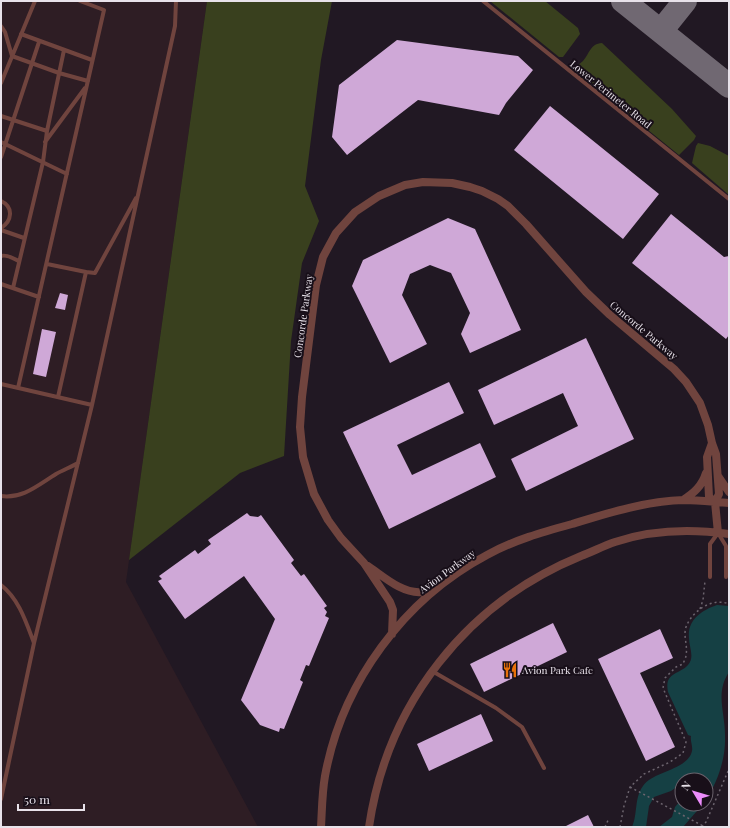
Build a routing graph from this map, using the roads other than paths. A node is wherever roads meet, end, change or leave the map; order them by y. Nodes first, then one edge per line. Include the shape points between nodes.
1 (35, 1) edge
2 (80, 1) edge
3 (176, 1) edge
4 (483, 1) edge
5 (1, 26) edge
6 (21, 34) junction
7 (39, 42) junction
8 (64, 50) junction
9 (12, 56) junction
10 (92, 60) junction
11 (32, 64) junction
12 (59, 73) junction
13 (88, 81) junction
14 (1, 83) edge
15 (86, 86) junction
16 (1, 116) edge
17 (13, 120) junction
18 (47, 130) junction
19 (3, 143) edge
20 (45, 143) junction
21 (1, 157) edge
22 (43, 162) junction
23 (67, 174) junction
24 (139, 193) junction
25 (729, 199) edge
26 (1, 201) edge
27 (1, 229) edge
28 (24, 238) junction
29 (1, 256) edge
30 (19, 261) junction
31 (46, 264) junction
32 (86, 272) junction
33 (1, 284) edge
34 (13, 288) junction
35 (39, 297) junction
36 (1, 384) edge
37 (18, 388) junction
38 (58, 397) junction
39 (92, 405) junction
40 (712, 443) junction
41 (78, 463) junction
42 (707, 468) junction
43 (717, 474) junction
44 (729, 492) edge
45 (1, 496) edge
46 (683, 500) junction
47 (715, 502) junction
48 (729, 503) edge
49 (718, 533) junction
50 (729, 534) edge
51 (364, 563) junction
52 (710, 577) dead end
53 (726, 577) dead end
54 (1, 585) edge
55 (438, 588) junction
56 (392, 634) junction
57 (34, 643) junction
58 (432, 670) junction
59 (544, 768) dead end
60 (1, 799) edge
61 (321, 827) edge
62 (369, 827) edge

1 - 6 lane
2 - 10 lane via 104,10
3 - 24 lane via 175,26
4 - 25 lane, Lower Perimeter Road
5 - 9 lane
6 - 7 lane
6 - 9 lane
7 - 8 lane
7 - 11 lane
8 - 10 lane
8 - 12 lane
9 - 11 lane
9 - 14 lane
10 - 13 lane
11 - 12 lane
11 - 17 lane
12 - 13 lane
12 - 18 lane
13 - 15 lane
15 - 20 lane
15 - 23 lane
16 - 17 lane
17 - 18 lane
17 - 19 lane
18 - 20 lane
19 - 21 lane
19 - 22 lane
20 - 22 lane
22 - 23 lane
22 - 28 lane
23 - 31 lane
24 - 32 lane via 95,273
24 - 39 lane
26 - 27 lane via 11,212 10,219
27 - 28 lane
28 - 30 lane
29 - 30 lane
30 - 34 lane
31 - 32 lane
31 - 35 lane
32 - 38 lane
33 - 34 lane
34 - 35 lane
35 - 37 lane
36 - 37 lane
37 - 38 lane
38 - 39 lane
39 - 41 lane
40 - 42 street, Concorde Parkway via 706,457
40 - 43 street, Concorde Parkway via 716,454
40 - 51 street, Concorde Parkway via 703,408 686,382 586,292 508,206 470,186 452,183 423,182 394,189 355,212 336,233 323,257 316,285 302,397 301,443 314,494 341,538
41 - 45 lane via 34,489
41 - 57 lane
42 - 46 street via 703,482 695,492
42 - 47 street, Concorde Parkway via 709,497
43 - 44 street
43 - 47 street, Concorde Parkway via 719,494
46 - 47 street, Avion Parkway
46 - 55 street, Avion Parkway via 622,509 536,534 488,554
47 - 48 street, Avion Parkway
47 - 49 street, Concorde Parkway
49 - 50 street
49 - 52 lane via 710,544
49 - 53 lane via 726,546
49 - 58 street via 674,531 632,538 615,542 547,572 520,588 484,615
51 - 55 street, Concorde Parkway via 411,591 422,592
51 - 56 street, Concorde Parkway via 390,602 393,610
54 - 57 lane via 13,597 21,611
55 - 56 street, Avion Parkway via 413,609
56 - 61 street, Avion Parkway via 366,670 346,708 326,775
57 - 60 lane
58 - 59 lane via 496,708 522,727
58 - 62 street via 394,737 377,786

